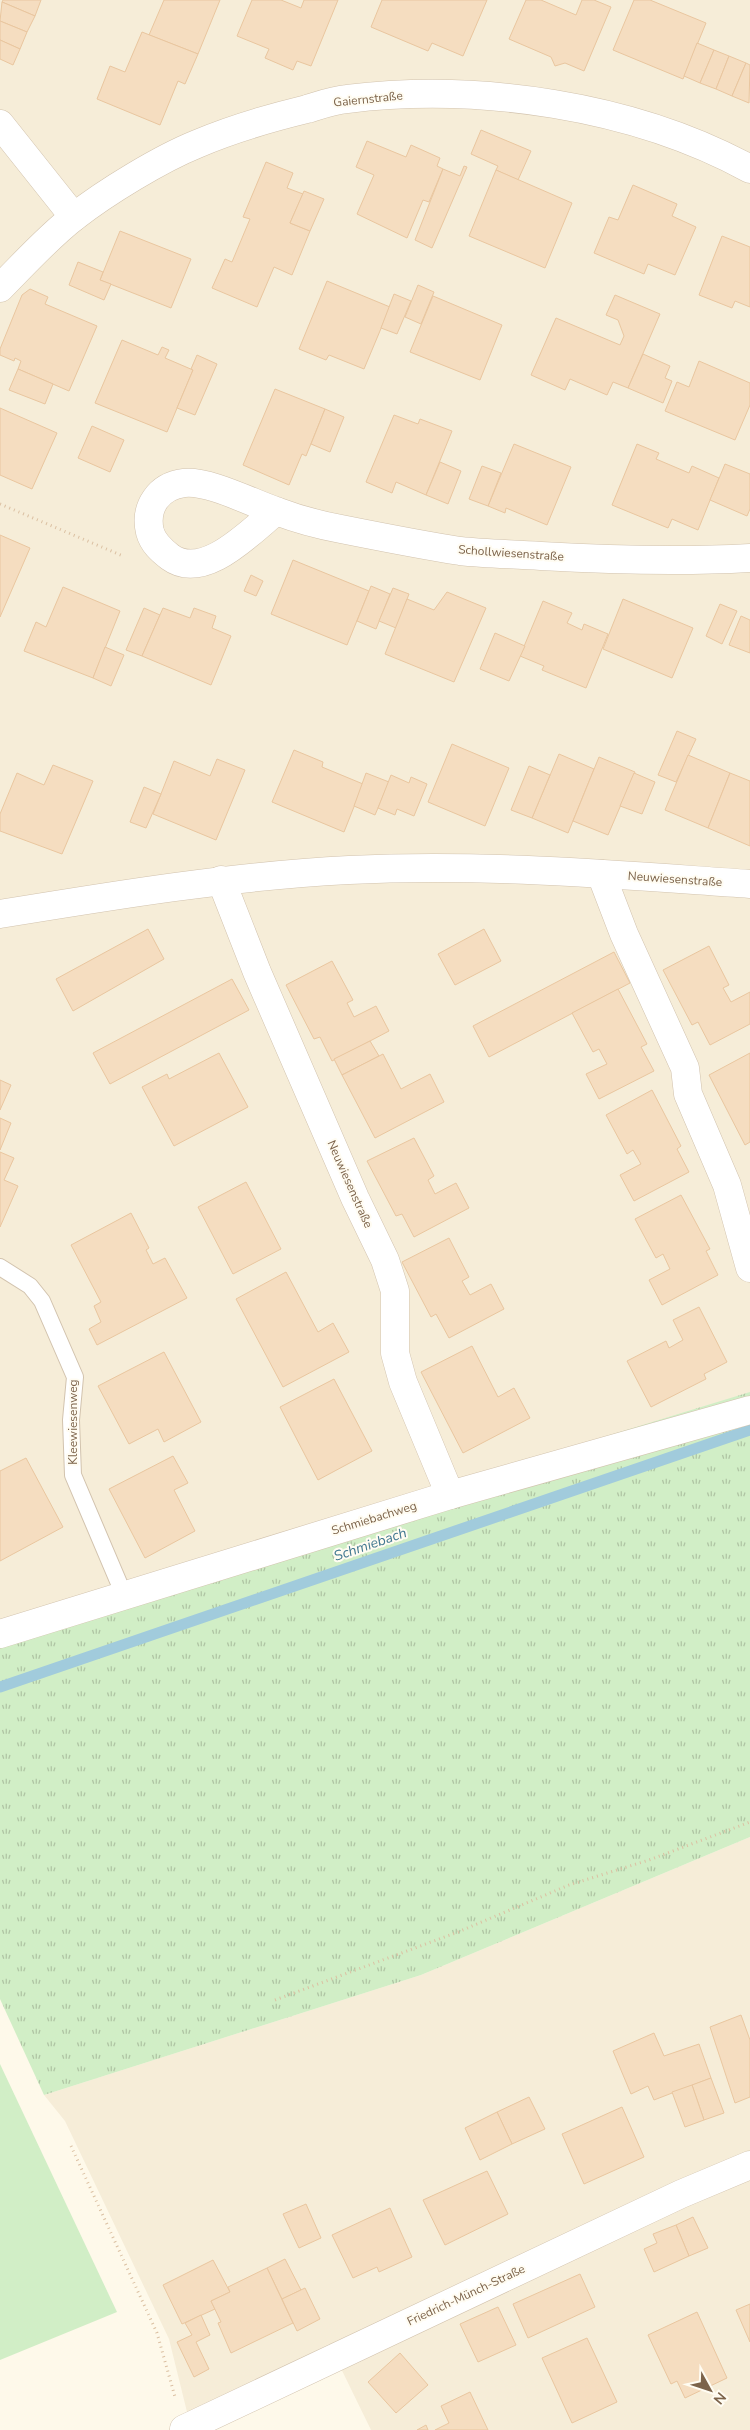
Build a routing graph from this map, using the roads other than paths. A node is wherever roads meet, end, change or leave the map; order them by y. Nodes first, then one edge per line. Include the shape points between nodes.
1 (0, 124) edge
2 (750, 168) edge
3 (74, 217) junction
4 (0, 288) edge
5 (276, 511) junction
6 (750, 558) edge
7 (601, 874) junction
8 (221, 880) junction
9 (750, 884) edge
10 (0, 914) edge
11 (0, 1266) edge
12 (750, 1268) edge
13 (750, 1410) edge
14 (450, 1495) junction
15 (124, 1595) junction
16 (0, 1634) edge
17 (750, 2165) edge
18 (184, 2430) edge

1 - 3 street
2 - 3 street, Gaiernstraße via 722,153 656,129 577,108 460,96 345,99 274,117 197,144 130,180
3 - 4 street, Gaiernstraße
5 - 5 street, Schollwiesenstraße via 219,490 186,483 167,487 154,499 150,532 159,549 176,561 198,563 214,559
5 - 6 street, Schollwiesenstraße via 326,526 463,551 633,560
7 - 8 street, Neuwiesenstraße via 478,869 350,870
7 - 9 street, Neuwiesenstraße
7 - 12 street via 624,934 685,1068 688,1094 727,1185
8 - 10 street, Neuwiesenstraße
8 - 14 street, Neuwiesenstraße via 260,981 385,1260 395,1291 395,1353 400,1372
11 - 15 lane, Kleewiesenweg via 30,1286 42,1301 74,1377 71,1420 73,1475
13 - 14 street, Schmiebachweg
14 - 15 street, Schmiebachweg
15 - 16 street, Schmiebachweg
17 - 18 street, Friedrich-Münch-Straße via 681,2194

